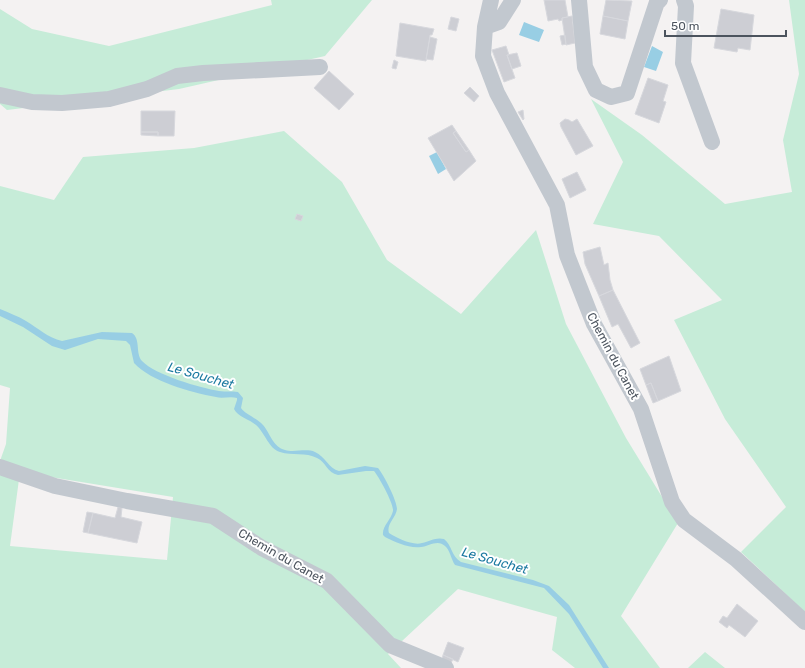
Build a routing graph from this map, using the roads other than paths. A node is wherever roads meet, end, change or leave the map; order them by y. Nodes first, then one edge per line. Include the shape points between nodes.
1 (491, 0) edge
2 (514, 0) edge
3 (579, 0) edge
4 (660, 0) edge
5 (684, 0) edge
6 (485, 27) junction
7 (320, 67) dead end
8 (0, 95) edge
9 (712, 142) dead end
10 (0, 467) edge
11 (805, 622) edge
12 (446, 668) edge

1 - 6 street, Chemin du Canet
2 - 6 street via 499,22
3 - 4 street via 586,67 596,90 611,97 627,93 648,27
5 - 9 street via 686,6 683,63
6 - 11 street, Chemin du Canet via 483,56 497,93 557,205 567,255 594,324 641,409 672,502 684,520 736,559
7 - 8 street via 177,76 147,89 109,99 62,103 32,102
10 - 12 street, Chemin du Canet via 55,486 213,516 262,548 327,581 390,645

